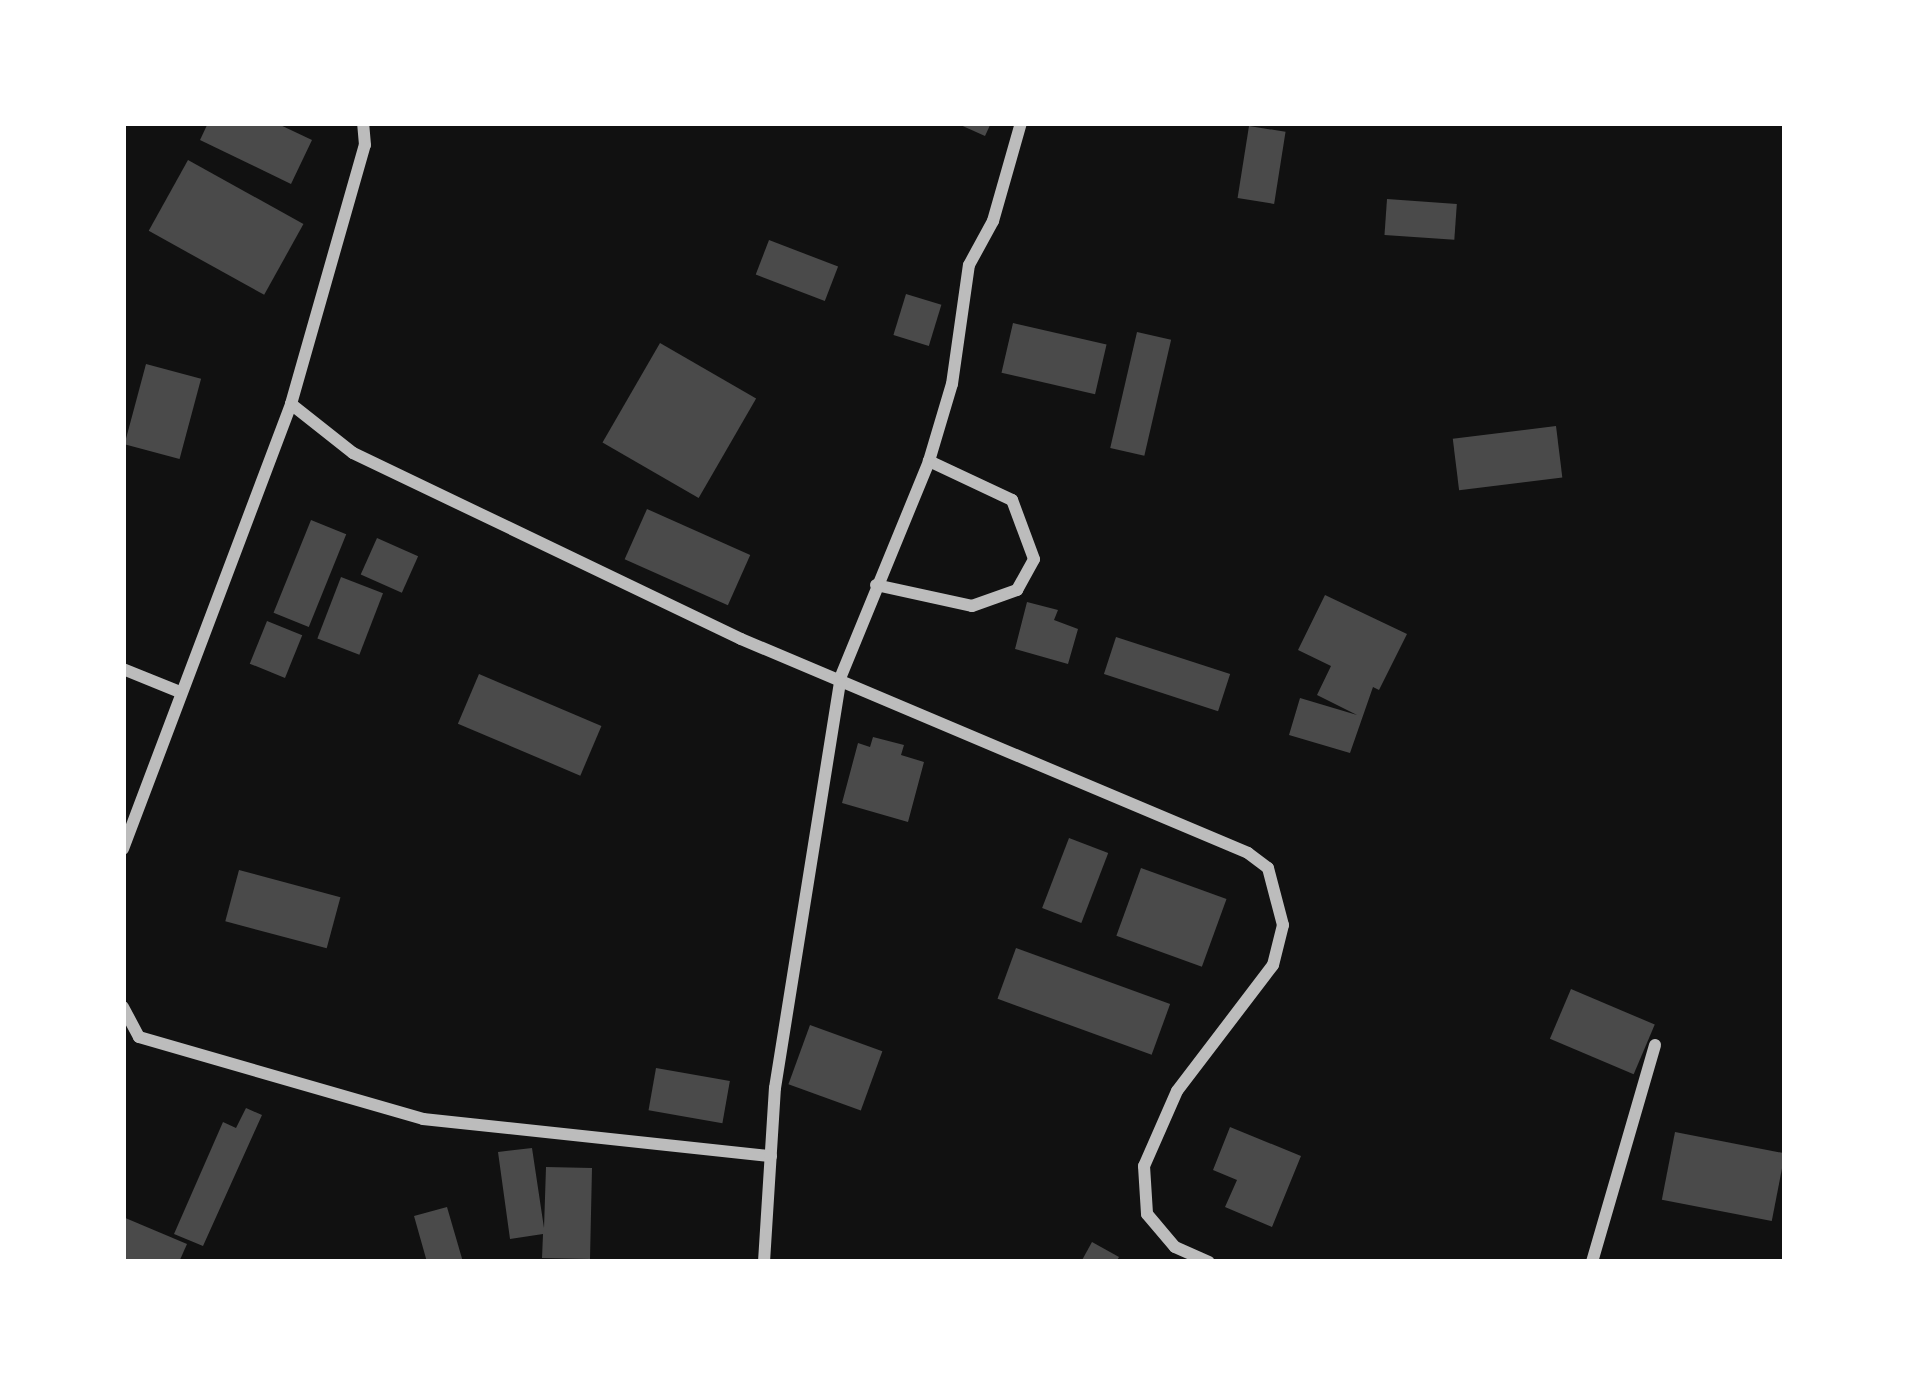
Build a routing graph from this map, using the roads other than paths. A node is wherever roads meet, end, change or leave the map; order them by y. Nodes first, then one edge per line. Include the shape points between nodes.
1 (363, 123) edge
2 (1022, 123) edge
3 (291, 404) junction
4 (929, 461) junction
5 (876, 585) junction
6 (123, 669) edge
7 (841, 676) junction
8 (180, 692) junction
9 (123, 849) edge
10 (123, 1007) edge
11 (1654, 1045) dead end
12 (771, 1156) junction
13 (764, 1262) edge
14 (1209, 1262) edge
15 (1592, 1262) edge

1 - 3 street via 364,145
2 - 4 street via 993,221 969,265 952,384
3 - 7 street via 353,453 741,639
3 - 8 street
4 - 5 street
4 - 5 street via 1012,500 1034,560 1017,590 972,606
5 - 7 street
6 - 8 street
7 - 12 street
7 - 14 street via 1268,868 1283,925 1273,964 1177,1091 1144,1166 1147,1214 1175,1247
8 - 9 street
10 - 12 street via 140,1036 423,1119
11 - 15 street
12 - 13 street

